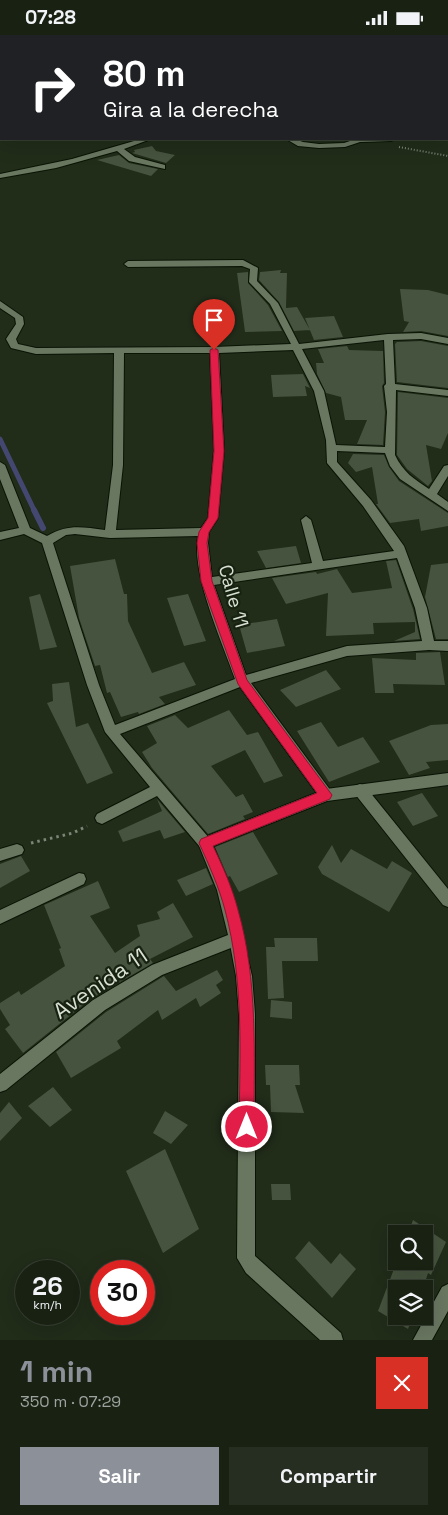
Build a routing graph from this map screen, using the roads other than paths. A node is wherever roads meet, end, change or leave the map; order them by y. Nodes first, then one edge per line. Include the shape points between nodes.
1 (144, 140) edge
2 (292, 140) edge
3 (359, 140) edge
4 (119, 149) junction
5 (162, 167) dead end
6 (0, 176) edge
7 (128, 264) dead end
8 (0, 304) edge
9 (388, 337) junction
10 (448, 341) edge
11 (296, 347) junction
12 (214, 350) junction
13 (119, 351) junction
14 (389, 387) junction
15 (448, 393) edge
16 (330, 448) junction
17 (390, 450) junction
18 (0, 465) edge
19 (447, 470) edge
20 (431, 495) junction
21 (448, 507) edge
22 (306, 520) dead end
23 (25, 530) junction
24 (204, 532) junction
25 (110, 534) junction
26 (0, 536) edge
27 (47, 541) junction
28 (401, 554) junction
29 (318, 565) junction
30 (207, 581) junction
31 (429, 645) junction
32 (448, 646) edge
33 (242, 681) junction
34 (111, 733) junction
35 (448, 779) edge
36 (159, 789) junction
37 (360, 790) junction
38 (326, 795) junction
39 (102, 818) road end
40 (205, 843) junction
41 (17, 850) road end
42 (0, 855) edge
43 (80, 879) dead end
44 (448, 900) edge
45 (0, 917) edge
46 (236, 939) junction
47 (0, 1084) edge
48 (448, 1293) edge
49 (334, 1340) edge
50 (422, 1340) edge

1 - 4 street
2 - 3 street via 319,146 344,145
4 - 5 street via 132,159
4 - 6 street
7 - 11 street via 250,265 254,268 253,281 274,303
8 - 13 street via 19,317 20,324 11,339 14,346 36,351
9 - 10 street via 421,336
9 - 11 street
9 - 14 street
11 - 12 street
11 - 16 street via 319,391
12 - 13 street
12 - 24 street, Calle 11 via 219,451 213,518
13 - 25 street via 118,465
14 - 15 street
14 - 17 street via 392,412
16 - 17 street
16 - 28 street via 332,463 367,503
17 - 20 street via 404,477
18 - 23 street
19 - 20 street
20 - 21 street
22 - 29 street
23 - 26 street
23 - 27 street
24 - 25 street
24 - 30 street, Calle 11 via 202,543
25 - 27 street via 76,530 63,532
27 - 34 street
28 - 29 street
28 - 31 street via 421,608
29 - 30 street
30 - 33 street, Calle 11
31 - 32 street
31 - 33 street via 347,651
33 - 34 street
33 - 38 street, Calle 11
34 - 36 street
35 - 37 street
36 - 39 street
36 - 40 street
37 - 38 street
37 - 44 street
38 - 40 street
40 - 46 street via 232,911
41 - 42 street
43 - 45 street
46 - 47 street, Avenida 11 via 157,970 99,1005
46 - 49 street via 244,976 247,1014 246,1258
48 - 50 street

